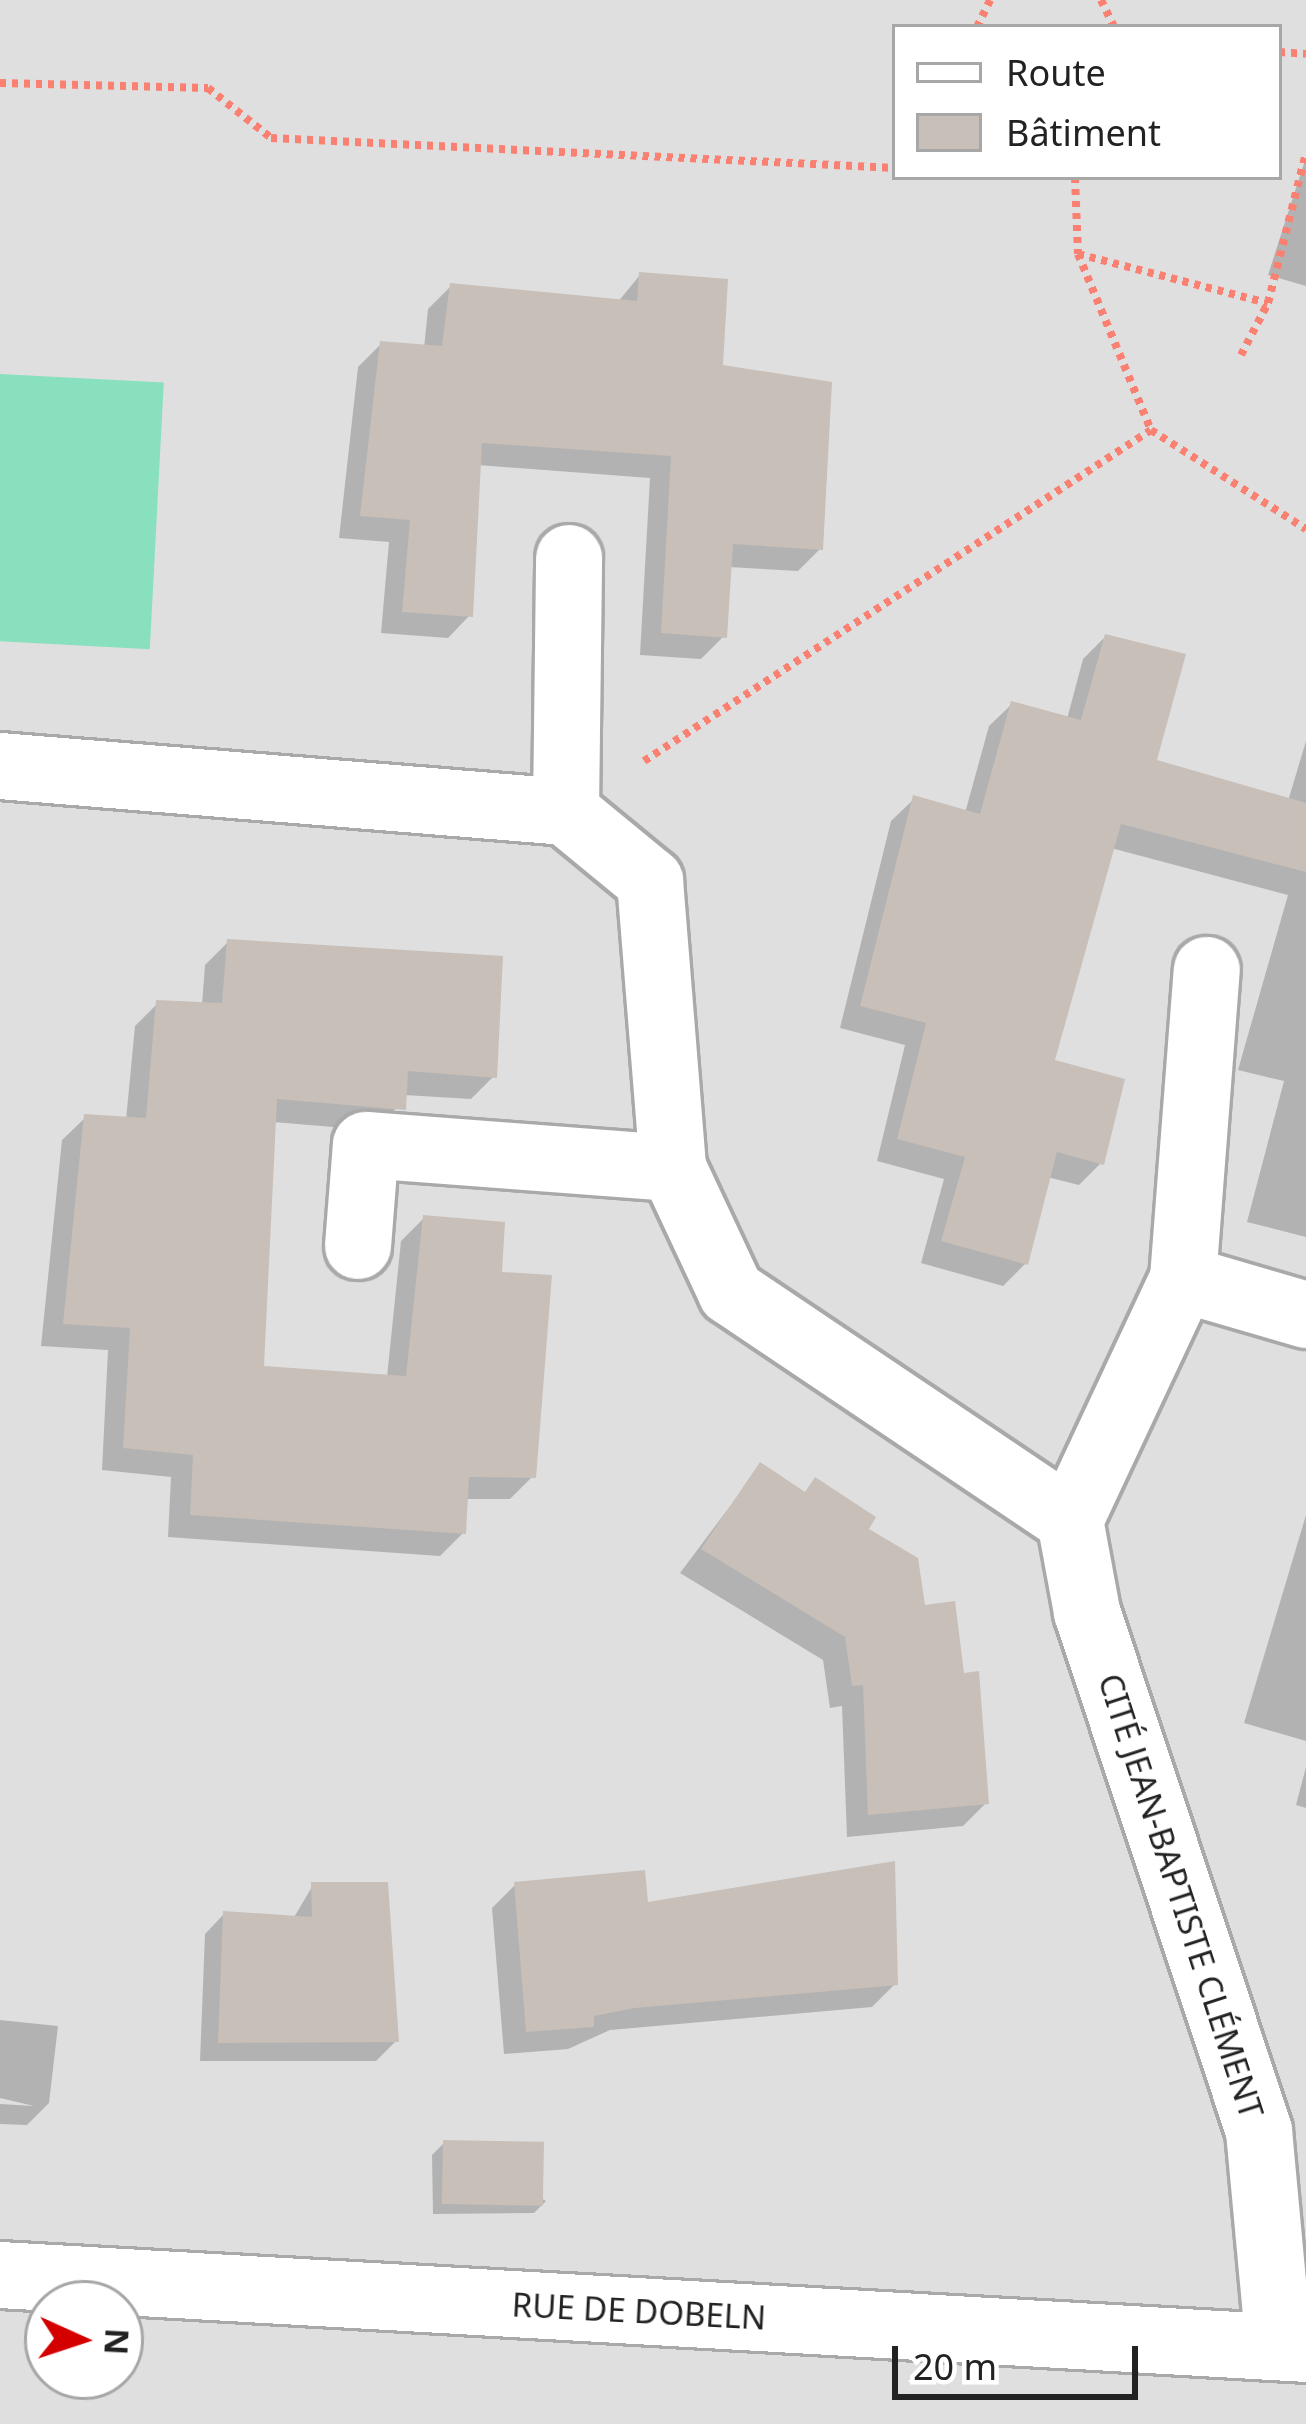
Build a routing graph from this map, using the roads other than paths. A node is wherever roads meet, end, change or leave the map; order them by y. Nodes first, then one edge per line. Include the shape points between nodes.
1 (569, 558) dead end
2 (0, 766) edge
3 (566, 812) junction
4 (1207, 970) dead end
5 (673, 1168) junction
6 (358, 1246) dead end
7 (1183, 1279) junction
8 (1306, 1315) edge
9 (1070, 1520) junction
10 (0, 2275) edge
11 (1292, 2348) edge

1 - 3 street
2 - 3 street
3 - 5 street via 650,880
4 - 7 street
5 - 6 street via 366,1145
5 - 9 street via 731,1292
7 - 8 street
7 - 9 street
9 - 11 street, CITÉ JEAN-BAPTISTE CLÉMENT via 1088,1612 1258,2131
10 - 11 street, RUE DE DOBELN

